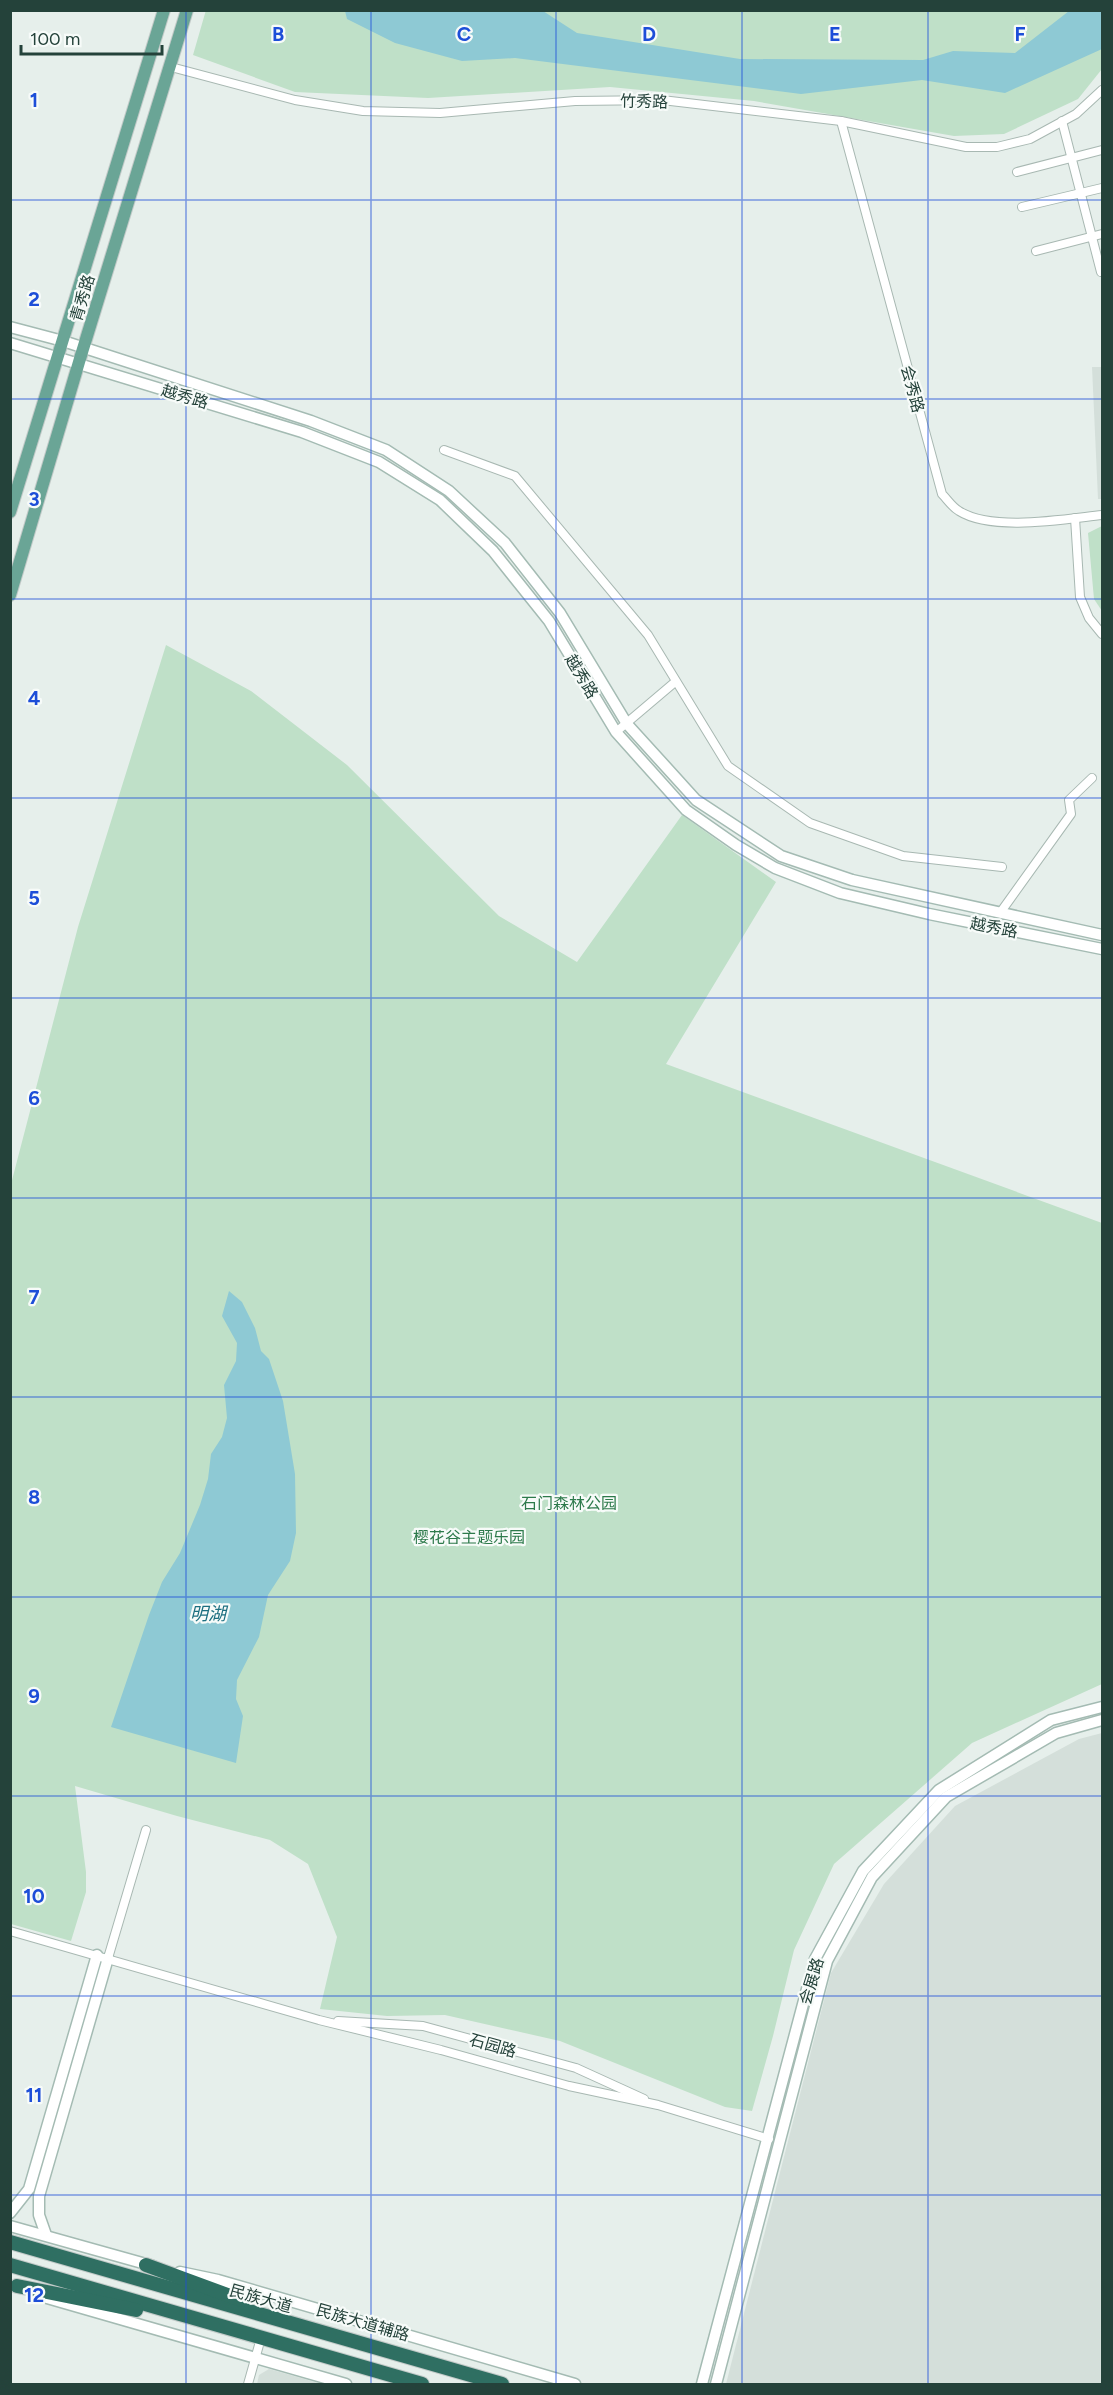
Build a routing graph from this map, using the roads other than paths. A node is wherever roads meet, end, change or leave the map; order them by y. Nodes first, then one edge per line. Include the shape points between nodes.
1 (164, 10) edge
2 (188, 10) edge
3 (171, 67) junction
4 (1102, 90) edge
5 (840, 121) junction
6 (1062, 121) junction
7 (1102, 150) edge
8 (1072, 158) junction
9 (1017, 172) dead end
10 (1102, 188) edge
11 (1081, 193) junction
12 (1022, 207) dead end
13 (1102, 234) edge
14 (1092, 237) junction
15 (1036, 251) dead end
16 (1101, 272) edge
17 (10, 327) edge
18 (63, 341) junction
19 (10, 342) edge
20 (84, 348) junction
21 (58, 356) junction
22 (79, 362) junction
23 (444, 450) dead end
24 (10, 512) edge
25 (1102, 515) edge
26 (1075, 518) junction
27 (10, 595) edge
28 (1102, 634) edge
29 (675, 682) junction
30 (627, 724) junction
31 (616, 732) junction
32 (1092, 778) dead end
33 (1002, 867) dead end
34 (1000, 913) junction
35 (1102, 935) edge
36 (1102, 949) edge
37 (1102, 1707) edge
38 (1102, 1719) edge
39 (146, 1830) dead end
40 (10, 1930) edge
41 (97, 1955) junction
42 (108, 1958) junction
43 (319, 2020) junction
44 (658, 2105) junction
45 (769, 2139) junction
46 (10, 2212) edge
47 (10, 2226) edge
48 (46, 2235) junction
49 (10, 2242) edge
50 (10, 2265) edge
51 (146, 2265) junction
52 (14, 2285) edge
53 (230, 2329) junction
54 (332, 2335) junction
55 (261, 2338) junction
56 (255, 2358) junction
57 (248, 2385) edge
58 (346, 2385) edge
59 (422, 2385) edge
60 (502, 2385) edge
61 (575, 2385) edge
62 (702, 2385) edge
63 (716, 2385) edge

1 - 18 main road, 青秀路
2 - 3 main road, 青秀路
3 - 5 street, 竹秀路 via 295,100 363,111 440,113 574,101 662,100
3 - 20 main road, 青秀路
4 - 6 street, 竹秀路 via 1076,114
5 - 6 street, 竹秀路 via 966,147 997,147 1030,140
5 - 26 street, 会秀路 via 942,494 959,511 986,520 1031,524
6 - 8 street
7 - 8 street
8 - 9 street
8 - 11 street
10 - 11 street
11 - 12 street
11 - 14 street
13 - 14 street
14 - 15 street
14 - 16 street
17 - 18 main road, 越秀路
18 - 20 main road, 越秀路
18 - 21 main road, 青秀路
19 - 21 main road, 越秀路
20 - 22 main road, 青秀路
20 - 30 main road, 越秀路 via 311,421 386,450 449,491 505,543 560,613
21 - 22 main road, 越秀路
21 - 24 main road, 青秀路
22 - 27 main road, 青秀路
22 - 31 main road, 越秀路 via 302,432 379,462 440,500 493,551 549,621
23 - 29 street via 515,476 648,635
25 - 26 street, 会秀路
26 - 28 street via 1080,597
29 - 30 street
29 - 33 street via 728,766 810,822 903,856
30 - 31 street
30 - 34 main road, 越秀路 via 696,800 781,856 852,880
31 - 36 main road, 越秀路 via 686,810 775,868 840,893
32 - 34 street via 1069,800 1071,814
34 - 35 main road, 越秀路
37 - 45 main road, 会展路 via 1051,1720 939,1790 863,1871 815,1959
38 - 63 main road, 会展路 via 1056,1733 946,1797 872,1877 827,1961
39 - 42 street
40 - 41 street, 石园路
41 - 42 street, 石园路
41 - 46 main road via 29,2189
42 - 43 street, 石园路
42 - 48 main road via 39,2196 39,2214
43 - 44 street, 石园路 via 569,2086
43 - 44 street, 石园路 via 423,2026 576,2068
44 - 45 street, 石园路
45 - 62 main road, 会展路
47 - 48 main road, 民族大道辅路
48 - 51 main road, 民族大道辅路
49 - 54 highway, 民族大道
50 - 53 highway
51 - 54 highway
51 - 61 main road, 民族大道辅路 via 218,2280
52 - 53 highway
52 - 56 main road
53 - 55 highway
54 - 60 highway, 民族大道
55 - 56 street
55 - 59 highway
56 - 57 street
56 - 58 main road

